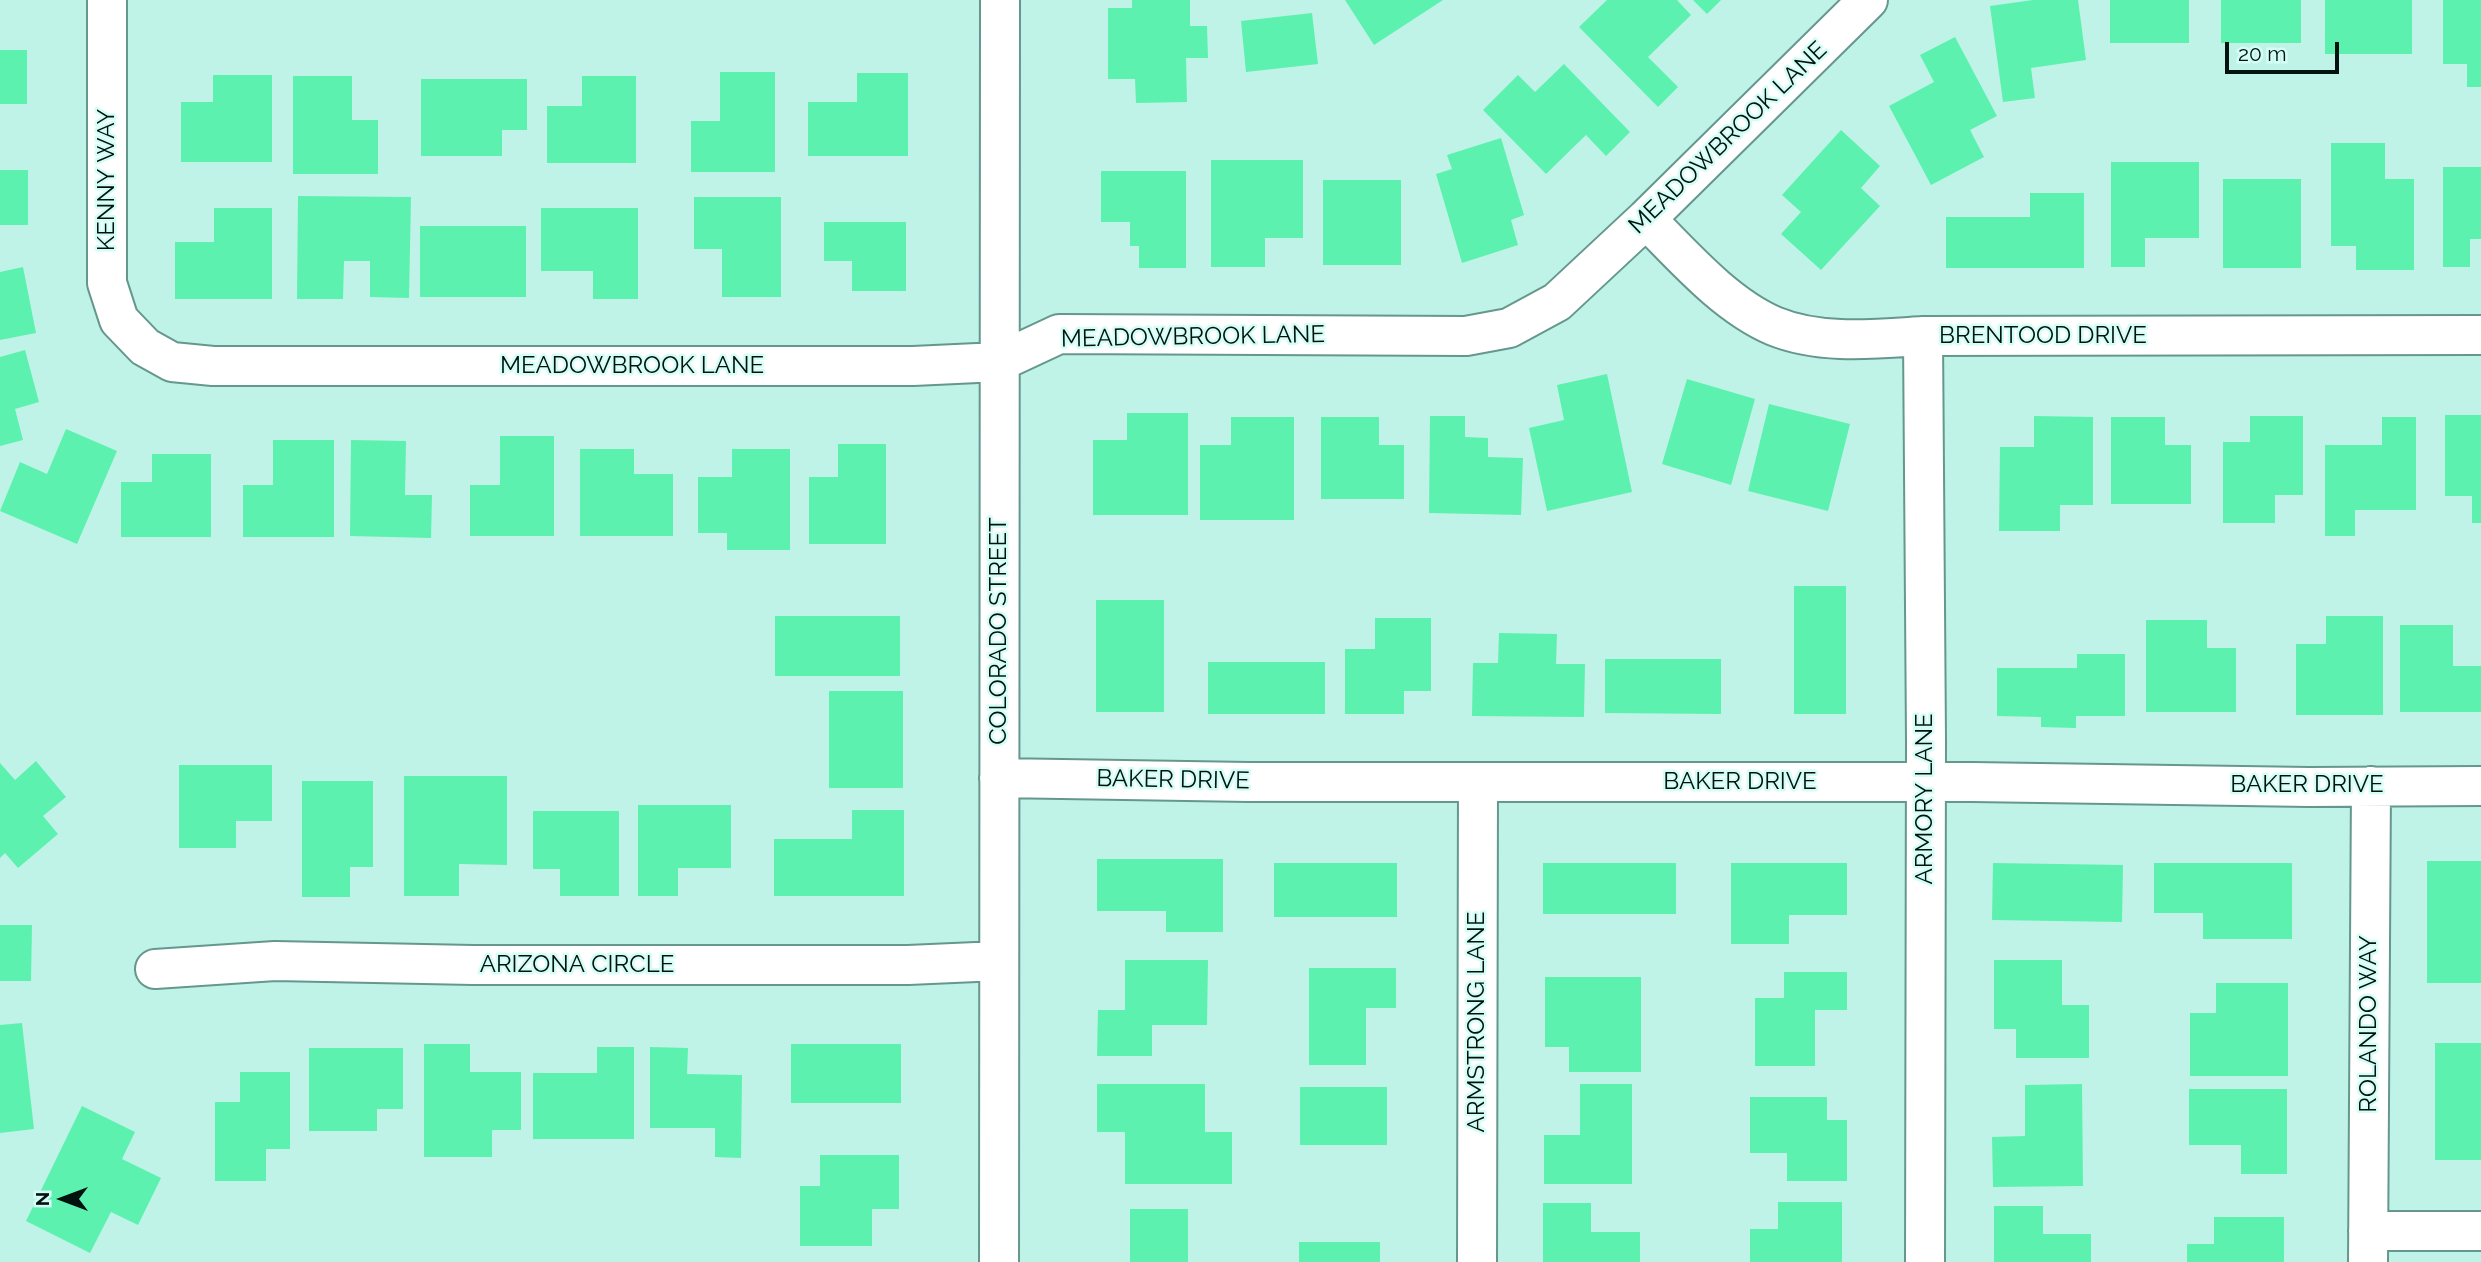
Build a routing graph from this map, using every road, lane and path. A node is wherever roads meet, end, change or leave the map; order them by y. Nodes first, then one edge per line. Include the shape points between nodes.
1 (107, 0) edge
2 (1000, 0) edge
3 (1868, 0) edge
4 (1646, 219) junction
5 (2481, 335) edge
6 (1923, 336) junction
7 (145, 347) joint
8 (999, 362) junction
9 (999, 778) junction
10 (1478, 782) junction
11 (1926, 782) junction
12 (2371, 786) junction
13 (2481, 786) edge
14 (999, 961) junction
15 (155, 969) dead end
16 (2481, 1231) edge
17 (2368, 1246) edge
18 (999, 1262) edge
19 (1477, 1262) edge
20 (1924, 1262) edge

1 - 7 street, KENNY WAY via 107,283 119,320
2 - 8 street, COLORADO STREET
3 - 4 street, MEADOWBROOK LANE
4 - 6 street, BRENTOOD DRIVE via 1695,268 1750,313 1775,326 1866,340
4 - 8 street, MEADOWBROOK LANE via 1557,302 1509,328 1466,336 1059,334
5 - 6 street, BRENTOOD DRIVE
6 - 11 street, ARMORY LANE
7 - 8 street, MEADOWBROOK LANE via 172,362 213,366 913,366
8 - 9 street, COLORADO STREET
9 - 10 street, BAKER DRIVE
9 - 14 street, COLORADO STREET
10 - 11 street, BAKER DRIVE
10 - 19 street, ARMSTRONG LANE
11 - 12 street, BAKER DRIVE
11 - 20 street, ARMORY LANE
12 - 13 street, BAKER DRIVE
12 - 17 street, ROLANDO WAY
14 - 15 street, ARIZONA CIRCLE via 472,965 275,961
14 - 18 street, COLORADO STREET
16 - 17 street

